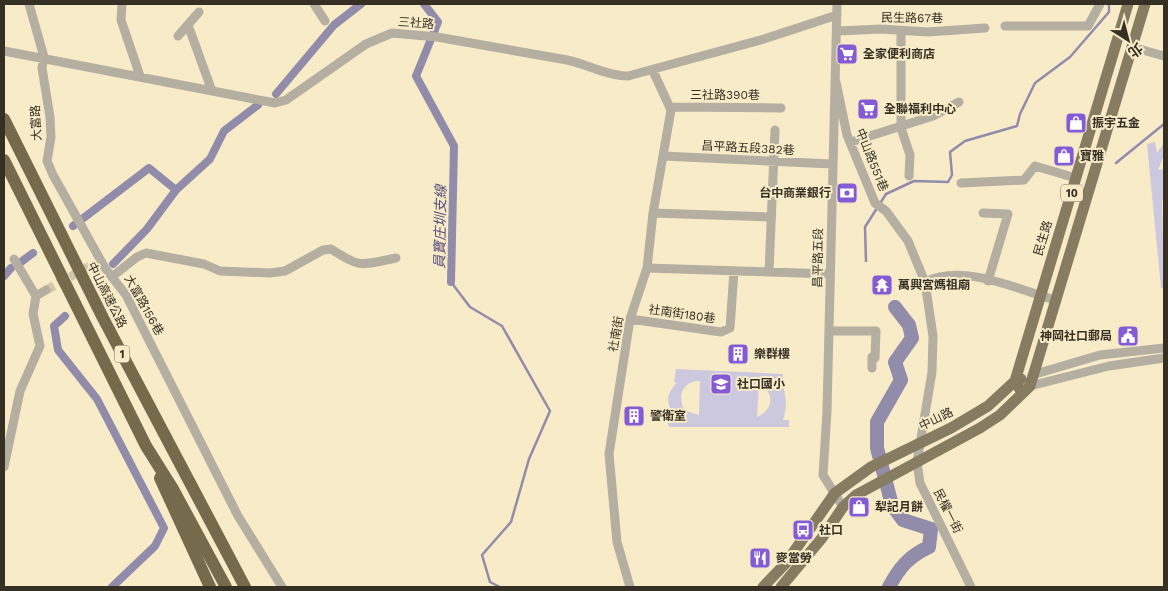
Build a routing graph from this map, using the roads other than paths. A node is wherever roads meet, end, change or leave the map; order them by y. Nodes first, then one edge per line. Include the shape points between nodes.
1 (29, 4) edge
2 (122, 4) edge
3 (314, 4) edge
4 (837, 4) edge
5 (1100, 4) edge
6 (1128, 4) edge
7 (1145, 4) edge
8 (199, 12) dead end
9 (837, 15) junction
10 (325, 21) dead end
11 (188, 25) junction
12 (1004, 26) dead end
13 (985, 28) dead end
14 (838, 31) junction
15 (901, 31) junction
16 (178, 36) dead end
17 (1132, 47) junction
18 (4, 51) edge
19 (1164, 56) edge
20 (44, 57) junction
21 (653, 71) junction
22 (140, 76) junction
23 (836, 82) junction
24 (212, 91) junction
25 (960, 102) dead end
26 (670, 107) junction
27 (781, 108) dead end
28 (4, 119) edge
29 (901, 128) junction
30 (775, 130) dead end
31 (852, 142) junction
32 (663, 156) junction
33 (4, 160) edge
34 (774, 162) junction
35 (832, 164) junction
36 (909, 176) dead end
37 (1076, 178) junction
38 (962, 183) dead end
39 (653, 213) junction
40 (983, 213) dead end
41 (771, 217) junction
42 (396, 258) dead end
43 (14, 259) dead end
44 (101, 260) junction
45 (92, 265) tunnel mouth
46 (647, 268) junction
47 (734, 271) junction
48 (769, 272) junction
49 (830, 274) junction
50 (113, 276) junction
51 (988, 280) junction
52 (925, 282) junction
53 (46, 290) tunnel mouth
54 (36, 296) junction
55 (1040, 296) junction
56 (1055, 300) junction
57 (630, 319) junction
58 (829, 331) junction
59 (1164, 348) edge
60 (1164, 358) edge
61 (872, 368) dead end
62 (1015, 382) junction
63 (1028, 385) junction
64 (921, 442) junction
65 (146, 446) junction
66 (918, 462) junction
67 (4, 467) edge
68 (835, 493) junction
69 (843, 507) junction
70 (210, 587) edge
71 (226, 587) edge
72 (245, 587) edge
73 (282, 587) edge
74 (630, 587) edge
75 (764, 587) edge
76 (781, 587) edge
77 (971, 587) edge

1 - 20 street, 大富路
2 - 22 street via 121,20
3 - 10 street
4 - 9 street, 昌平路五段
5 - 12 street via 1088,26
6 - 37 main road, 民生路 / 10
7 - 17 main road, 10
8 - 11 street
9 - 14 street, 昌平路五段
9 - 21 street, 三社路
11 - 16 street
11 - 24 street
13 - 15 street, 民生路67巷
14 - 15 street, 民生路67巷
14 - 23 street, 昌平路五段
15 - 29 street
17 - 19 street
17 - 56 main road, 10
18 - 20 street, 三社路
20 - 22 street, 三社路
20 - 44 street, 大富路 via 42,68 51,137 47,162
21 - 24 street, 三社路 via 617,76 584,63 437,37 392,34 366,44 286,100 275,103
21 - 26 street
22 - 24 street, 三社路
23 - 31 street, 中山路551巷 via 847,135
23 - 35 street, 昌平路五段
25 - 29 street
26 - 27 street, 三社路390巷
26 - 32 street, 社南街
28 - 72 highway, 中山高速公路 / 1 via 103,318
29 - 31 street
29 - 36 street via 910,155
30 - 34 street
31 - 52 street, 中山路551巷 via 875,203 886,211 908,241
32 - 34 street, 昌平路五段382巷
32 - 39 street, 社南街
33 - 65 highway, 1
34 - 35 street, 昌平路五段382巷
34 - 41 street
35 - 49 street, 昌平路五段
37 - 38 street via 1034,166 1024,180
37 - 55 main road, 民生路 / 10
39 - 41 street
39 - 46 street, 社南街
40 - 51 street via 1008,214
41 - 48 street
42 - 50 street, 大富路156巷 via 360,265 330,249 285,271 270,274 220,272 197,262 146,253
43 - 54 street
44 - 45 street
44 - 50 street, 大富路
46 - 47 street
46 - 57 street, 社南街
47 - 48 street
47 - 57 street, 社南街180巷 via 730,328 721,332
48 - 49 street
49 - 58 street, 昌平路五段
50 - 73 street, 大富路156巷 via 126,294 238,516
51 - 52 street via 955,275
51 - 55 street
52 - 64 street, 中山路551巷 via 933,336 932,372
53 - 54 street
54 - 67 street via 33,314 40,346 20,391
55 - 56 street
55 - 62 main road, 民生路 / 10
56 - 63 main road, 10
57 - 74 street, 社南街 via 610,454 617,542
58 - 61 street via 876,331
58 - 68 street, 昌平路五段 via 823,475
59 - 63 street, 中山路 via 1100,355
60 - 63 street, 中山路 via 1109,366
62 - 63 main road, 中山路
62 - 63 main road
62 - 64 main road, 中山路 via 988,406
63 - 66 main road, 中山路 / 10 via 1000,415
64 - 66 street, 民權一街
64 - 68 main road, 中山路 via 881,461
65 - 70 highway
65 - 71 highway, 1
66 - 69 main road, 中山路 / 10 via 856,495
66 - 77 street, 民權一街 via 920,483
68 - 69 street, 昌平路五段
68 - 75 main road, 中山路 via 786,563
69 - 76 main road, 中山路 / 10

